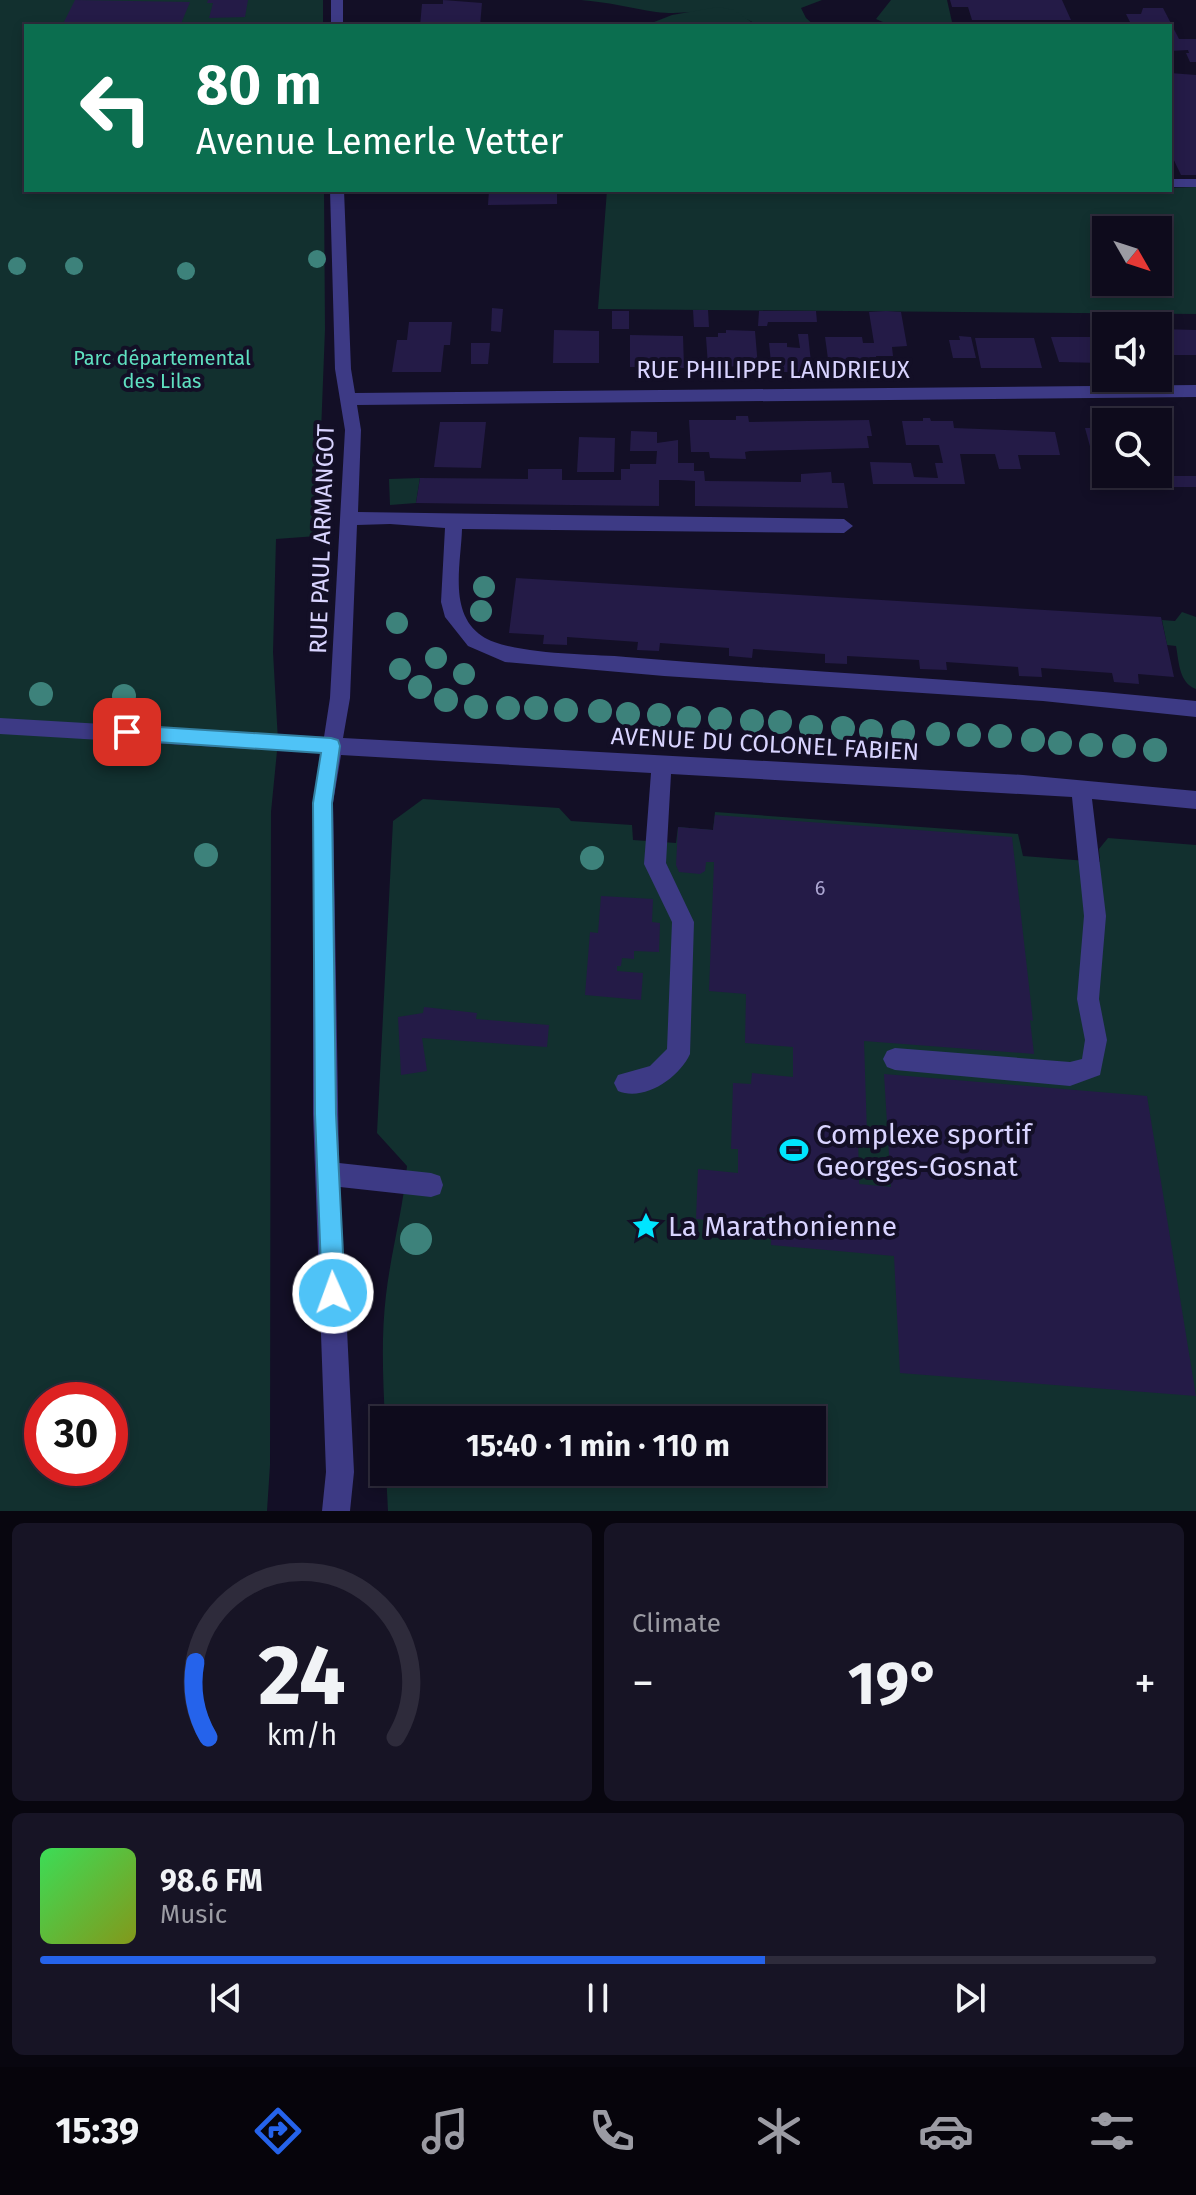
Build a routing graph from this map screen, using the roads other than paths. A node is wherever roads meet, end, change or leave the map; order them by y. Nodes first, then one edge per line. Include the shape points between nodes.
1 (337, 0) edge
2 (337, 24) edge
3 (1172, 183) edge
4 (1196, 183) edge
5 (337, 192) edge
6 (1196, 391) edge
7 (349, 399) junction
8 (348, 519) junction
9 (454, 522) junction
10 (844, 526) dead end
11 (1196, 709) edge
12 (0, 726) edge
13 (331, 746) junction
14 (662, 764) junction
15 (1081, 790) junction
16 (1196, 800) edge
17 (895, 1059) dead end
18 (626, 1083) dead end
19 (329, 1174) junction
20 (431, 1185) dead end
21 (336, 1511) edge

1 - 2 street
3 - 4 street
5 - 7 street, RUE PAUL ARMANGOT via 343,369
6 - 7 street, RUE PHILIPPE LANDRIEUX
7 - 8 street, RUE PAUL ARMANGOT via 353,430
8 - 9 street
8 - 13 street, RUE PAUL ARMANGOT via 340,698
9 - 10 street
9 - 11 street via 454,617 475,641 505,654
12 - 13 street, AVENUE DU COLONEL FABIEN
13 - 14 street, AVENUE DU COLONEL FABIEN
13 - 19 street, RUE PAUL ARMANGOT via 323,803
14 - 15 street, AVENUE DU COLONEL FABIEN
14 - 18 street via 655,864 683,922 678,1054 656,1076
15 - 16 street, AVENUE DU COLONEL FABIEN
15 - 17 street via 1095,916 1088,999 1096,1040 1092,1067 1070,1074
19 - 20 street
19 - 21 street, RUE PAUL ARMANGOT via 340,1472

